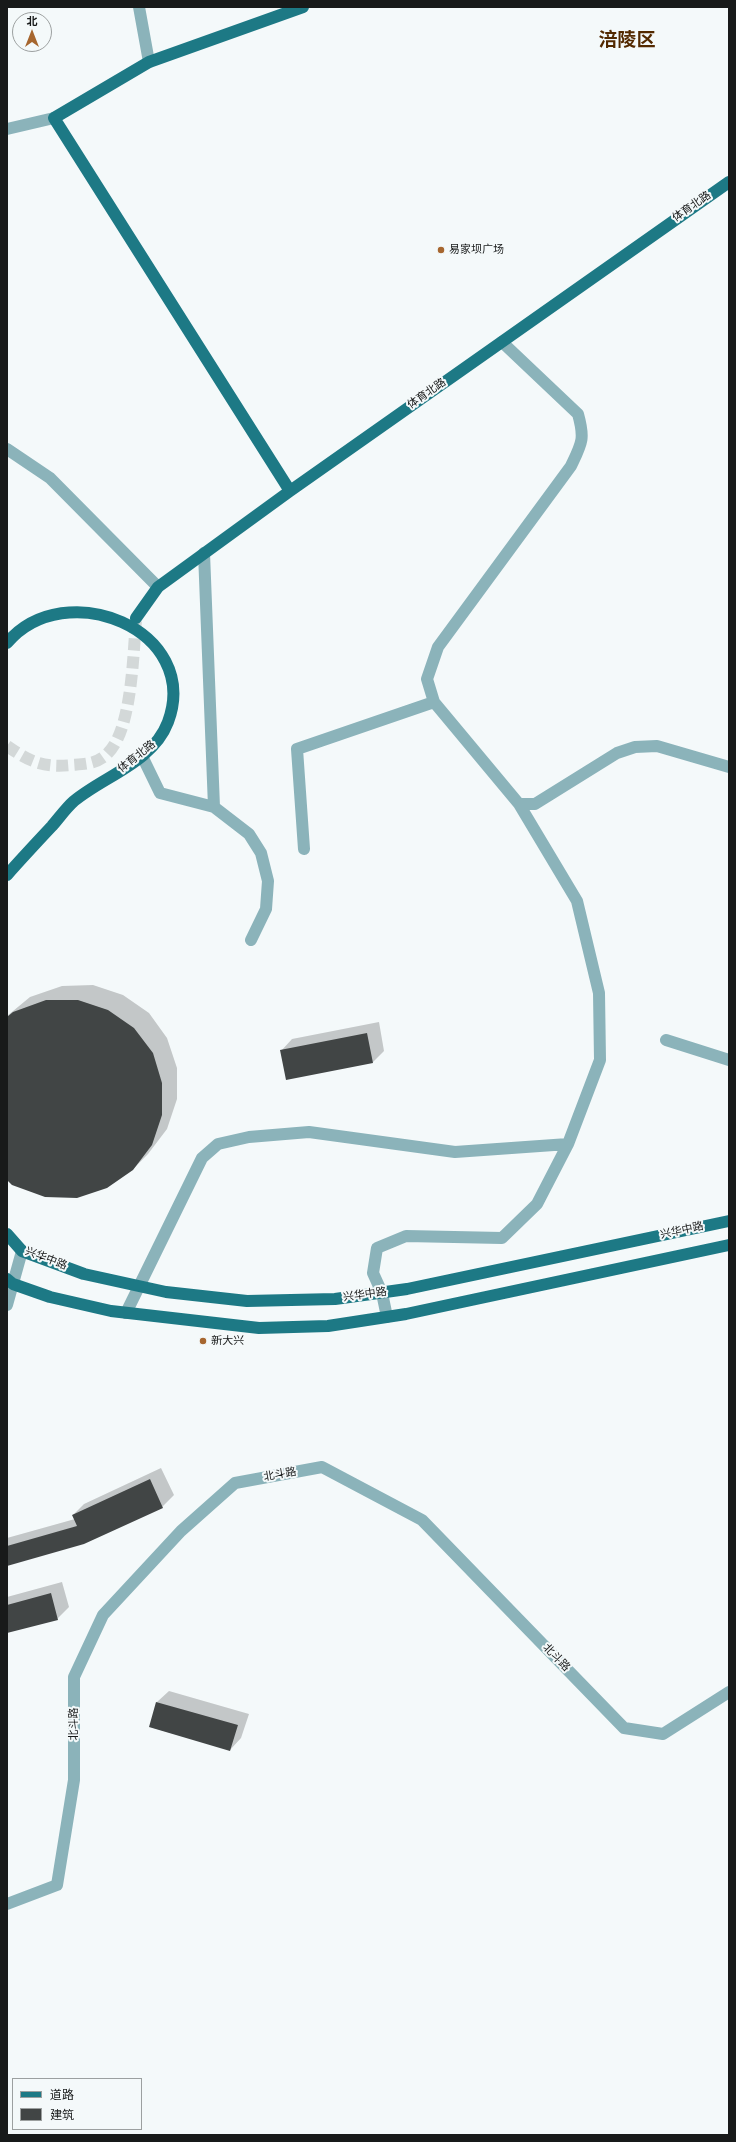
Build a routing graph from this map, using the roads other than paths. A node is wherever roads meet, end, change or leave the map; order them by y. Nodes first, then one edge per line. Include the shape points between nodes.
1 (139, 7) edge
2 (303, 7) edge
3 (149, 62) junction
4 (54, 118) junction
5 (7, 129) edge
6 (729, 182) edge
7 (502, 342) junction
8 (7, 449) edge
9 (290, 491) junction
10 (204, 553) junction
11 (158, 587) junction
12 (136, 618) tunnel mouth
13 (7, 643) edge
14 (434, 702) junction
15 (142, 756) junction
16 (729, 767) edge
17 (519, 804) junction
18 (214, 807) junction
19 (304, 849) dead end
20 (7, 875) edge
21 (251, 940) dead end
22 (666, 1040) dead end
23 (729, 1060) edge
24 (568, 1144) junction
25 (729, 1220) edge
26 (7, 1234) edge
27 (729, 1245) edge
28 (22, 1251) junction
29 (10, 1281) edge
30 (138, 1286) junction
31 (382, 1293) junction
32 (7, 1305) edge
33 (126, 1313) junction
34 (387, 1317) junction
35 (729, 1692) edge
36 (7, 1904) edge

1 - 3 street
2 - 3 main road
3 - 4 main road
4 - 5 street
4 - 9 main road
6 - 7 main road, 体育北路
7 - 9 main road, 体育北路
7 - 14 street via 578,414 582,428 582,443 571,466 438,647 427,679
8 - 11 street via 50,478
9 - 10 main road, 体育北路
10 - 11 main road, 体育北路
10 - 18 street
11 - 12 main road, 体育北路
13 - 15 main road, 体育北路 via 14,634 33,622 57,614 82,611 106,615 151,641 164,656 173,690 168,723 159,740
14 - 17 street
14 - 19 street via 297,749
15 - 18 street via 160,793
15 - 20 main road, 体育北路 via 74,801
16 - 17 street via 657,746 635,747 617,753 535,804
17 - 24 street via 576,901 599,993 600,1060
18 - 21 street via 249,834 261,853 268,881 266,909
22 - 23 street
24 - 30 street via 455,1152 309,1132 249,1137 218,1144 202,1158
24 - 31 street via 537,1204 502,1238 406,1236 377,1248 373,1273
25 - 31 main road, 兴华中路
26 - 28 main road, 兴华中路
27 - 34 main road
28 - 29 street
28 - 30 main road, 兴华中路 via 84,1274
29 - 32 street
29 - 33 main road via 50,1297
30 - 31 main road, 兴华中路 via 166,1292 247,1301 335,1299
30 - 33 street
31 - 34 street
33 - 34 main road via 259,1328 328,1326
35 - 36 street, 北斗路 via 663,1734 624,1728 422,1520 322,1467 235,1483 181,1531 103,1615 74,1677 74,1780 57,1885

